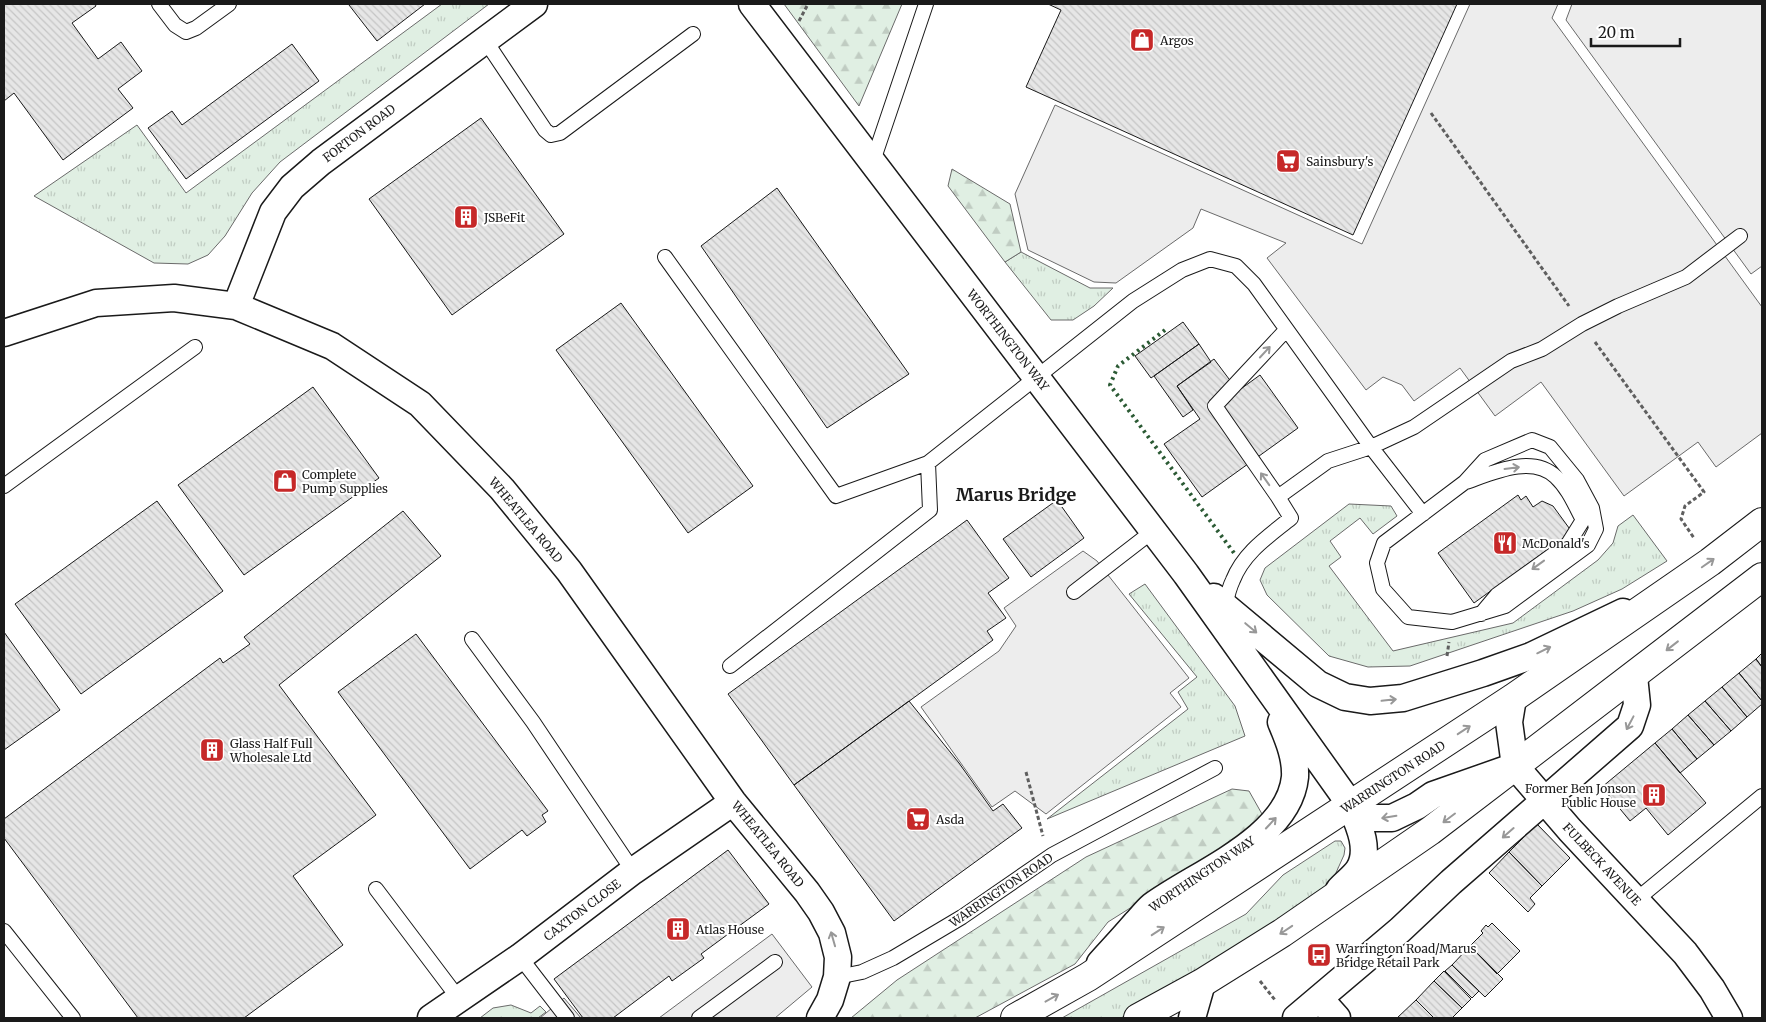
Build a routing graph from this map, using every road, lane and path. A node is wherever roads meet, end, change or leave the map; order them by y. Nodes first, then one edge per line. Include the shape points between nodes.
1 (159, 4) edge
2 (229, 4) edge
3 (534, 4) edge
4 (752, 4) edge
5 (926, 4) edge
6 (692, 34) dead end
7 (485, 40) junction
8 (1431, 113) dead end
9 (872, 164) junction
10 (1740, 236) dead end
11 (665, 257) dead end
12 (236, 306) junction
13 (1582, 324) junction
14 (1286, 330) junction
15 (4, 333) edge
16 (195, 347) dead end
17 (1037, 376) junction
18 (1371, 447) junction
19 (928, 463) junction
20 (1465, 482) junction
21 (4, 486) edge
22 (1278, 497) junction
23 (1423, 514) junction
24 (1762, 522) edge
25 (1153, 531) junction
26 (1710, 562) junction
27 (1186, 574) junction
28 (1762, 576) edge
29 (1668, 591) junction
30 (1074, 592) dead end
31 (1225, 606) junction
32 (1481, 614) junction
33 (472, 639) dead end
34 (730, 666) dead end
35 (1634, 676) junction
36 (1261, 678) junction
37 (1514, 698) junction
38 (1515, 766) junction
39 (1215, 768) dead end
40 (1026, 772) dead end
41 (1762, 796) edge
42 (1545, 801) junction
43 (733, 802) junction
44 (1350, 804) junction
45 (1052, 855) junction
46 (633, 871) junction
47 (376, 889) dead end
48 (1636, 900) junction
49 (1326, 903) junction
50 (4, 932) edge
51 (520, 957) junction
52 (775, 962) dead end
53 (837, 977) junction
54 (1088, 977) junction
55 (1260, 981) dead end
56 (1202, 983) junction
57 (459, 998) junction
58 (1320, 999) junction
59 (1287, 1011) edge
60 (73, 1018) edge
61 (430, 1018) edge
62 (567, 1018) edge
63 (699, 1018) edge
64 (820, 1018) edge
65 (1015, 1018) edge
66 (1138, 1018) edge
67 (1192, 1018) edge
68 (1337, 1018) edge
69 (1729, 1018) edge

1 - 2 lane via 175,25 186,32
3 - 7 street, FORTON ROAD
4 - 9 street, WORTHINGTON WAY
5 - 9 lane
6 - 7 lane via 560,133 551,135
7 - 12 street, FORTON ROAD via 292,187 273,212
8 - 13 path
9 - 17 street, WORTHINGTON WAY
10 - 13 lane via 1686,277
11 - 19 lane via 836,496
12 - 15 street, WHEATLEA ROAD via 174,298 96,303
12 - 43 street, WHEATLEA ROAD via 332,346 420,404 502,489 569,571
13 - 18 lane via 1542,350 1512,361 1414,427
13 - 26 path via 1704,492 1685,506 1681,519
14 - 17 lane via 1254,284 1236,266 1210,259 1182,270 1133,301
14 - 18 lane
22 -> 14 lane via 1215,406
16 - 21 lane
17 - 19 lane
17 - 25 street, WORTHINGTON WAY
18 - 22 lane via 1328,460
18 - 23 lane
19 - 34 lane via 930,510
20 - 23 lane
20 -> 32 lane via 1506,469 1537,466 1555,476 1572,498 1582,520 1568,544 1497,595
20 - 32 lane via 1486,460 1532,440 1550,447 1577,480 1592,508 1596,530 1588,545 1505,606
22 - 31 lane via 1291,518 1254,548 1241,565
23 - 32 lane via 1384,544 1377,563 1383,589 1408,617 1452,622
24 - 26 highway, WARRINGTON ROAD
25 - 27 street, WORTHINGTON WAY
25 - 30 lane
29 -> 26 highway, WARRINGTON ROAD
27 - 31 street
27 - 36 street, WORTHINGTON WAY
28 -> 35 highway
31 -> 29 street via 1318,684 1345,697 1387,701 1442,687 1531,656
29 - 37 highway, WARRINGTON ROAD
33 - 46 lane via 533,722
35 - 38 highway
35 -> 42 street via 1637,705 1630,726
36 - 44 street, WORTHINGTON WAY
54 -> 36 street, WORTHINGTON WAY via 1150,907 1248,846 1284,808 1295,777 1292,751
37 - 38 street via 1508,722
44 -> 37 highway, WARRINGTON ROAD
38 - 42 street, FULBECK AVENUE
38 -> 44 street, WORTHINGTON WAY via 1433,795 1392,818 1368,818
38 -> 49 highway via 1430,831
39 - 45 lane, WARRINGTON ROAD
40 - 45 path via 1042,834
41 - 48 lane
42 - 48 street, FULBECK AVENUE
42 -> 58 street
43 - 46 street, CAXTON CLOSE
53 -> 43 street, WHEATLEA ROAD via 838,957 832,934 821,912
44 - 49 street, WORTHINGTON WAY via 1364,850 1359,869
54 -> 44 highway, WARRINGTON ROAD
45 - 53 lane, WARRINGTON ROAD via 962,917 893,958 862,972
46 - 51 street, CAXTON CLOSE
47 - 57 lane
48 - 69 street, FULBECK AVENUE via 1685,953
49 -> 56 highway
50 - 60 lane
51 - 57 street, CAXTON CLOSE
51 - 62 lane
52 - 63 lane
53 - 64 street, WHEATLEA ROAD
65 -> 54 highway, WARRINGTON ROAD
55 - 59 path
56 - 66 highway
56 - 67 street
57 - 61 street, CAXTON CLOSE
58 - 59 street
58 - 68 street

